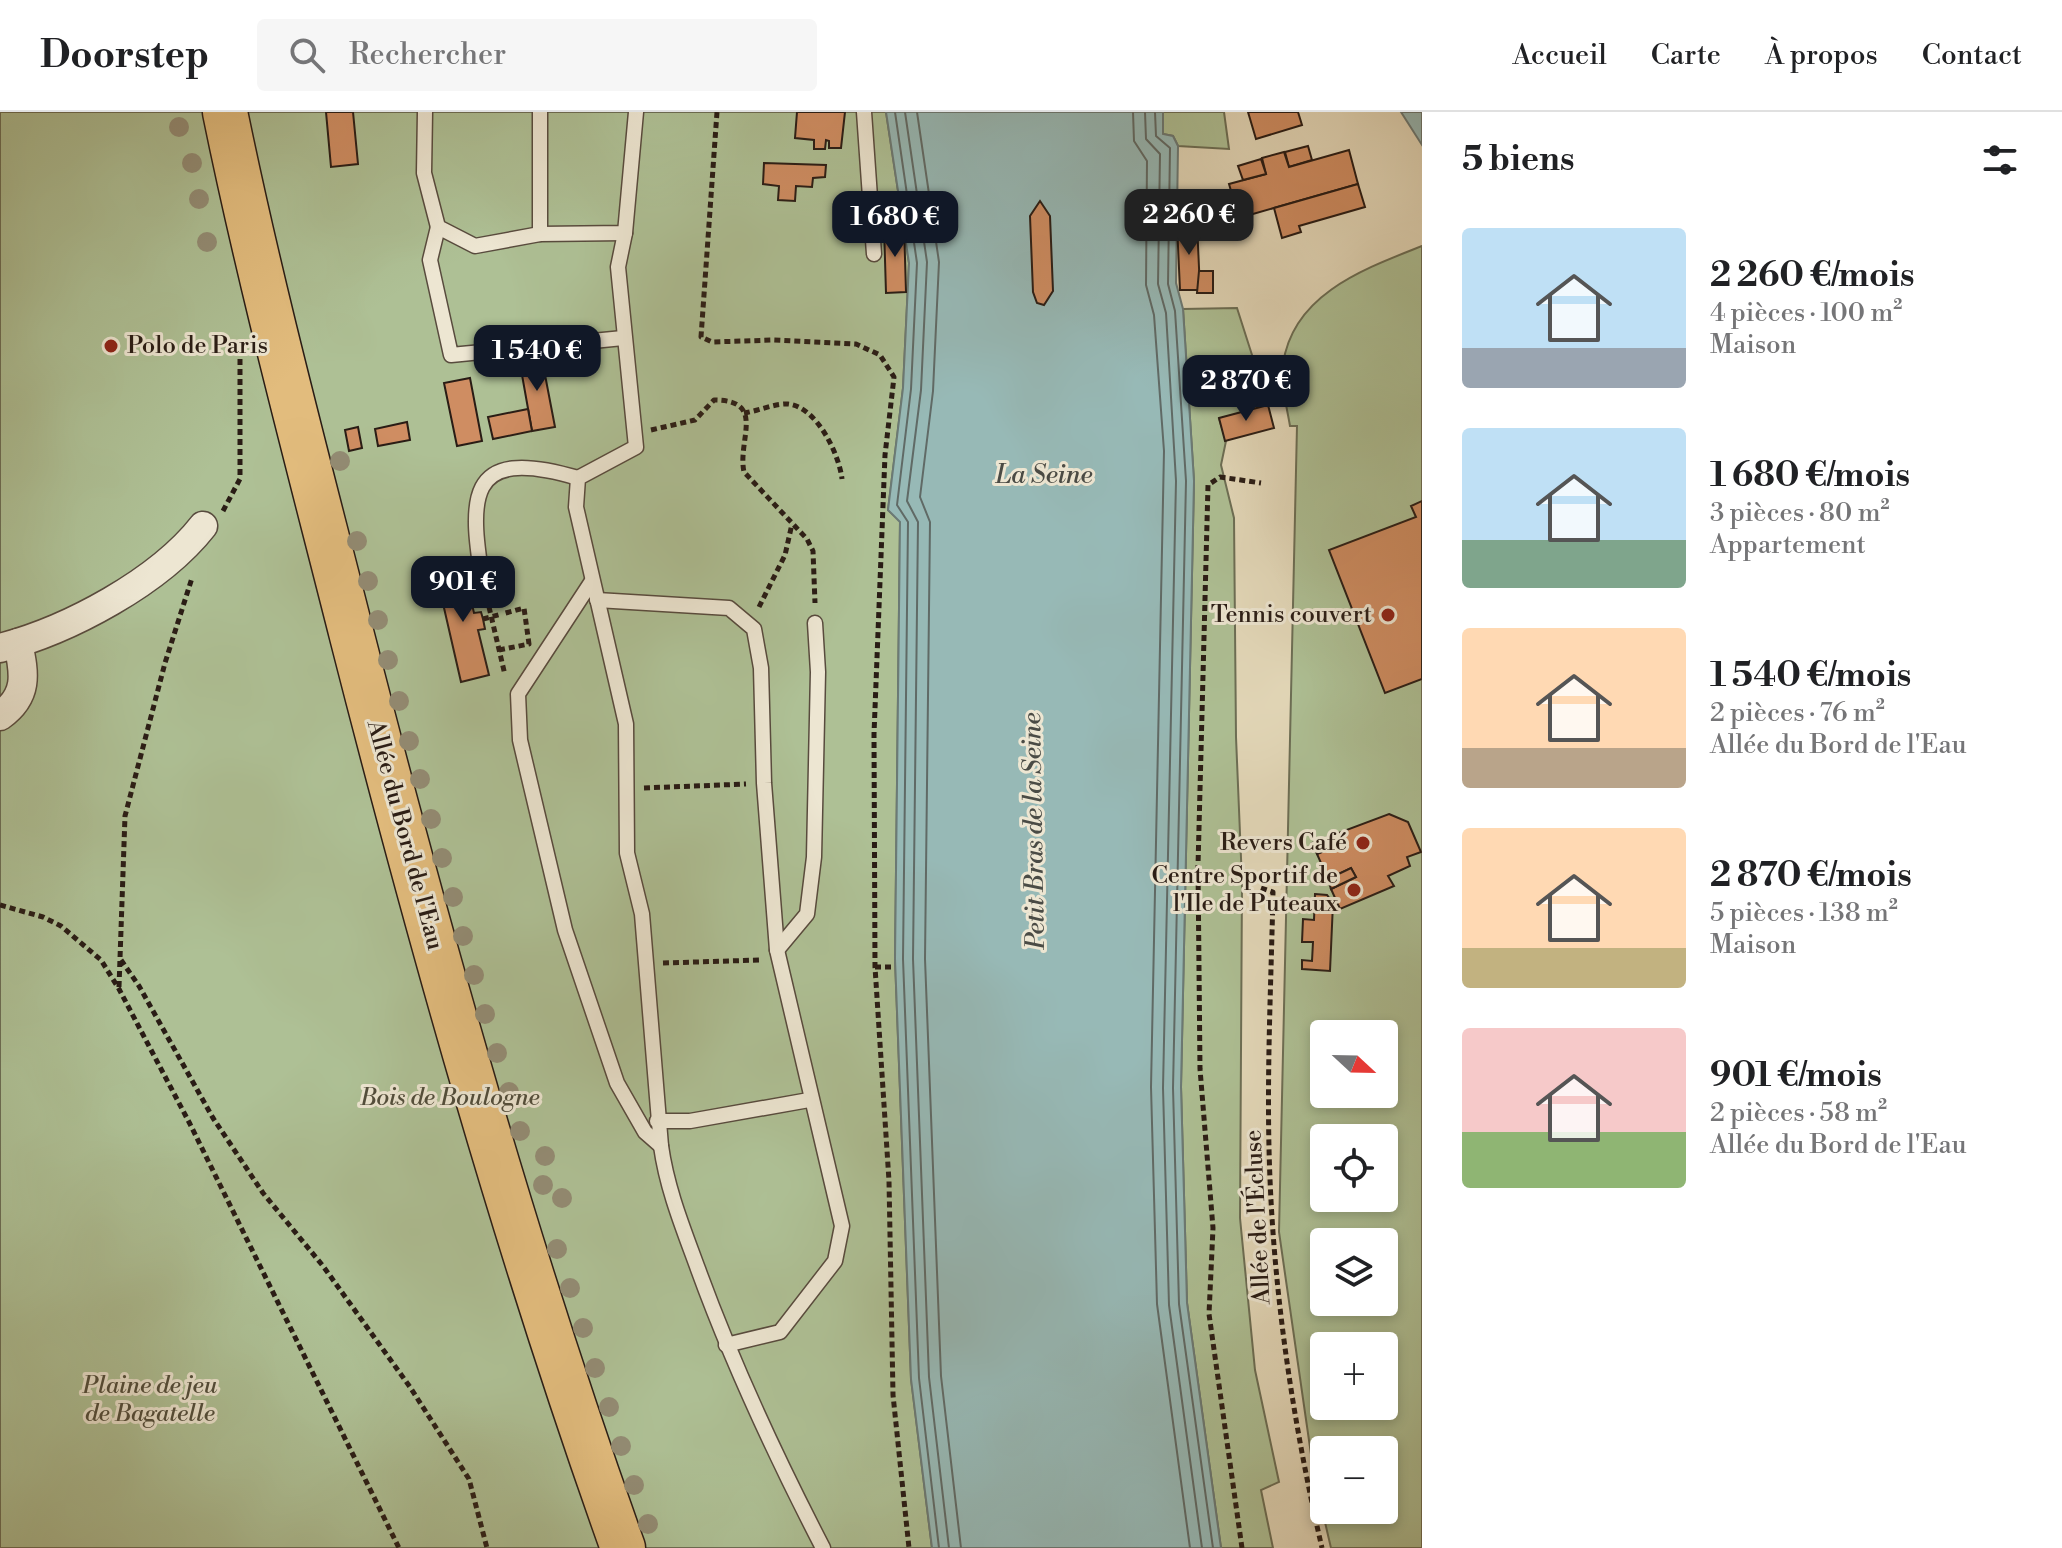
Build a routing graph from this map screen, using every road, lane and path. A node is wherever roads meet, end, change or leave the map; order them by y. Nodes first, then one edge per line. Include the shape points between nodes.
1 (225, 112) edge
2 (425, 112) edge
3 (540, 112) edge
4 (636, 112) edge
5 (717, 112) edge
6 (864, 112) edge
7 (438, 227) junction
8 (625, 233) junction
9 (540, 234) junction
10 (874, 254) dead end
11 (240, 333) dead end
12 (623, 338) junction
13 (744, 413) junction
14 (635, 434) junction
15 (241, 477) junction
16 (578, 478) junction
17 (842, 479) dead end
18 (1261, 483) dead end
19 (212, 520) junction
20 (792, 524) junction
21 (196, 563) dead end
22 (592, 581) junction
23 (484, 591) joint
24 (597, 600) junction
25 (483, 619) dead end
26 (815, 623) joint
27 (749, 625) junction
28 (9, 645) edge
29 (499, 650) junction
30 (518, 694) junction
31 (0, 716) edge
32 (764, 783) junction
33 (627, 789) junction
34 (1261, 888) dead end
35 (0, 905) edge
36 (778, 955) junction
37 (121, 960) junction
38 (646, 963) junction
39 (875, 967) junction
40 (894, 967) dead end
41 (119, 989) junction
42 (809, 1100) junction
43 (657, 1121) junction
44 (661, 1146) junction
45 (726, 1345) junction
46 (399, 1548) edge
47 (487, 1548) edge
48 (623, 1548) edge
49 (823, 1548) edge
50 (909, 1548) edge
51 (1242, 1548) edge
52 (1322, 1548) edge

1 - 48 main road, Allée du Bord de l'Eau via 294,410 417,888 581,1431
2 - 7 lane via 424,173
3 - 9 lane
4 - 8 lane
5 - 39 path via 701,337 712,342 856,344 880,355 894,377 885,455 874,734
6 - 10 lane
7 - 9 lane via 475,246
7 - 12 lane via 430,260 451,355
8 - 9 lane
8 - 12 lane via 618,267
11 - 15 path
12 - 14 lane
13 - 14 path via 731,400 714,400 695,420
13 - 17 path via 786,404 801,407 834,450
13 - 20 path via 744,472
14 - 16 lane via 636,447
15 - 19 path
15 - 19 path
16 - 22 lane via 576,507
16 - 23 lane via 549,469 512,467 491,474 480,486 473,525
18 - 51 path via 1220,477 1208,485 1198,866 1200,1069 1213,1228 1209,1314
19 - 28 street via 184,550 106,605
20 - 26 path via 813,551
20 - 27 path via 785,555
21 - 37 path via 125,816
22 - 24 lane
22 - 30 lane
23 - 29 path
24 - 27 lane via 729,608
24 - 33 lane via 626,724
25 - 29 path, bridge via 524,608 529,644
26 - 36 lane via 814,857 807,914
27 - 32 lane via 761,668
28 - 31 street via 24,687 15,706
29 - 30 path via 509,689
30 - 44 lane via 520,740 565,930 617,1083 645,1132
32 - 33 path
32 - 36 lane
33 - 38 lane via 627,853 642,914
34 - 52 path, Allée de l'Écluse via 1273,892 1270,1179 1277,1275 1292,1398
35 - 41 path via 61,926 101,960
36 - 38 path
36 - 42 lane
37 - 41 path
37 - 47 path via 254,1180 323,1266 469,1479
38 - 43 lane
39 - 40 path
39 - 50 path via 889,1181 893,1395
41 - 46 path
42 - 43 lane via 690,1121
42 - 45 lane via 842,1226 835,1261 780,1332
43 - 44 lane
44 - 45 lane via 666,1179
45 - 49 lane

